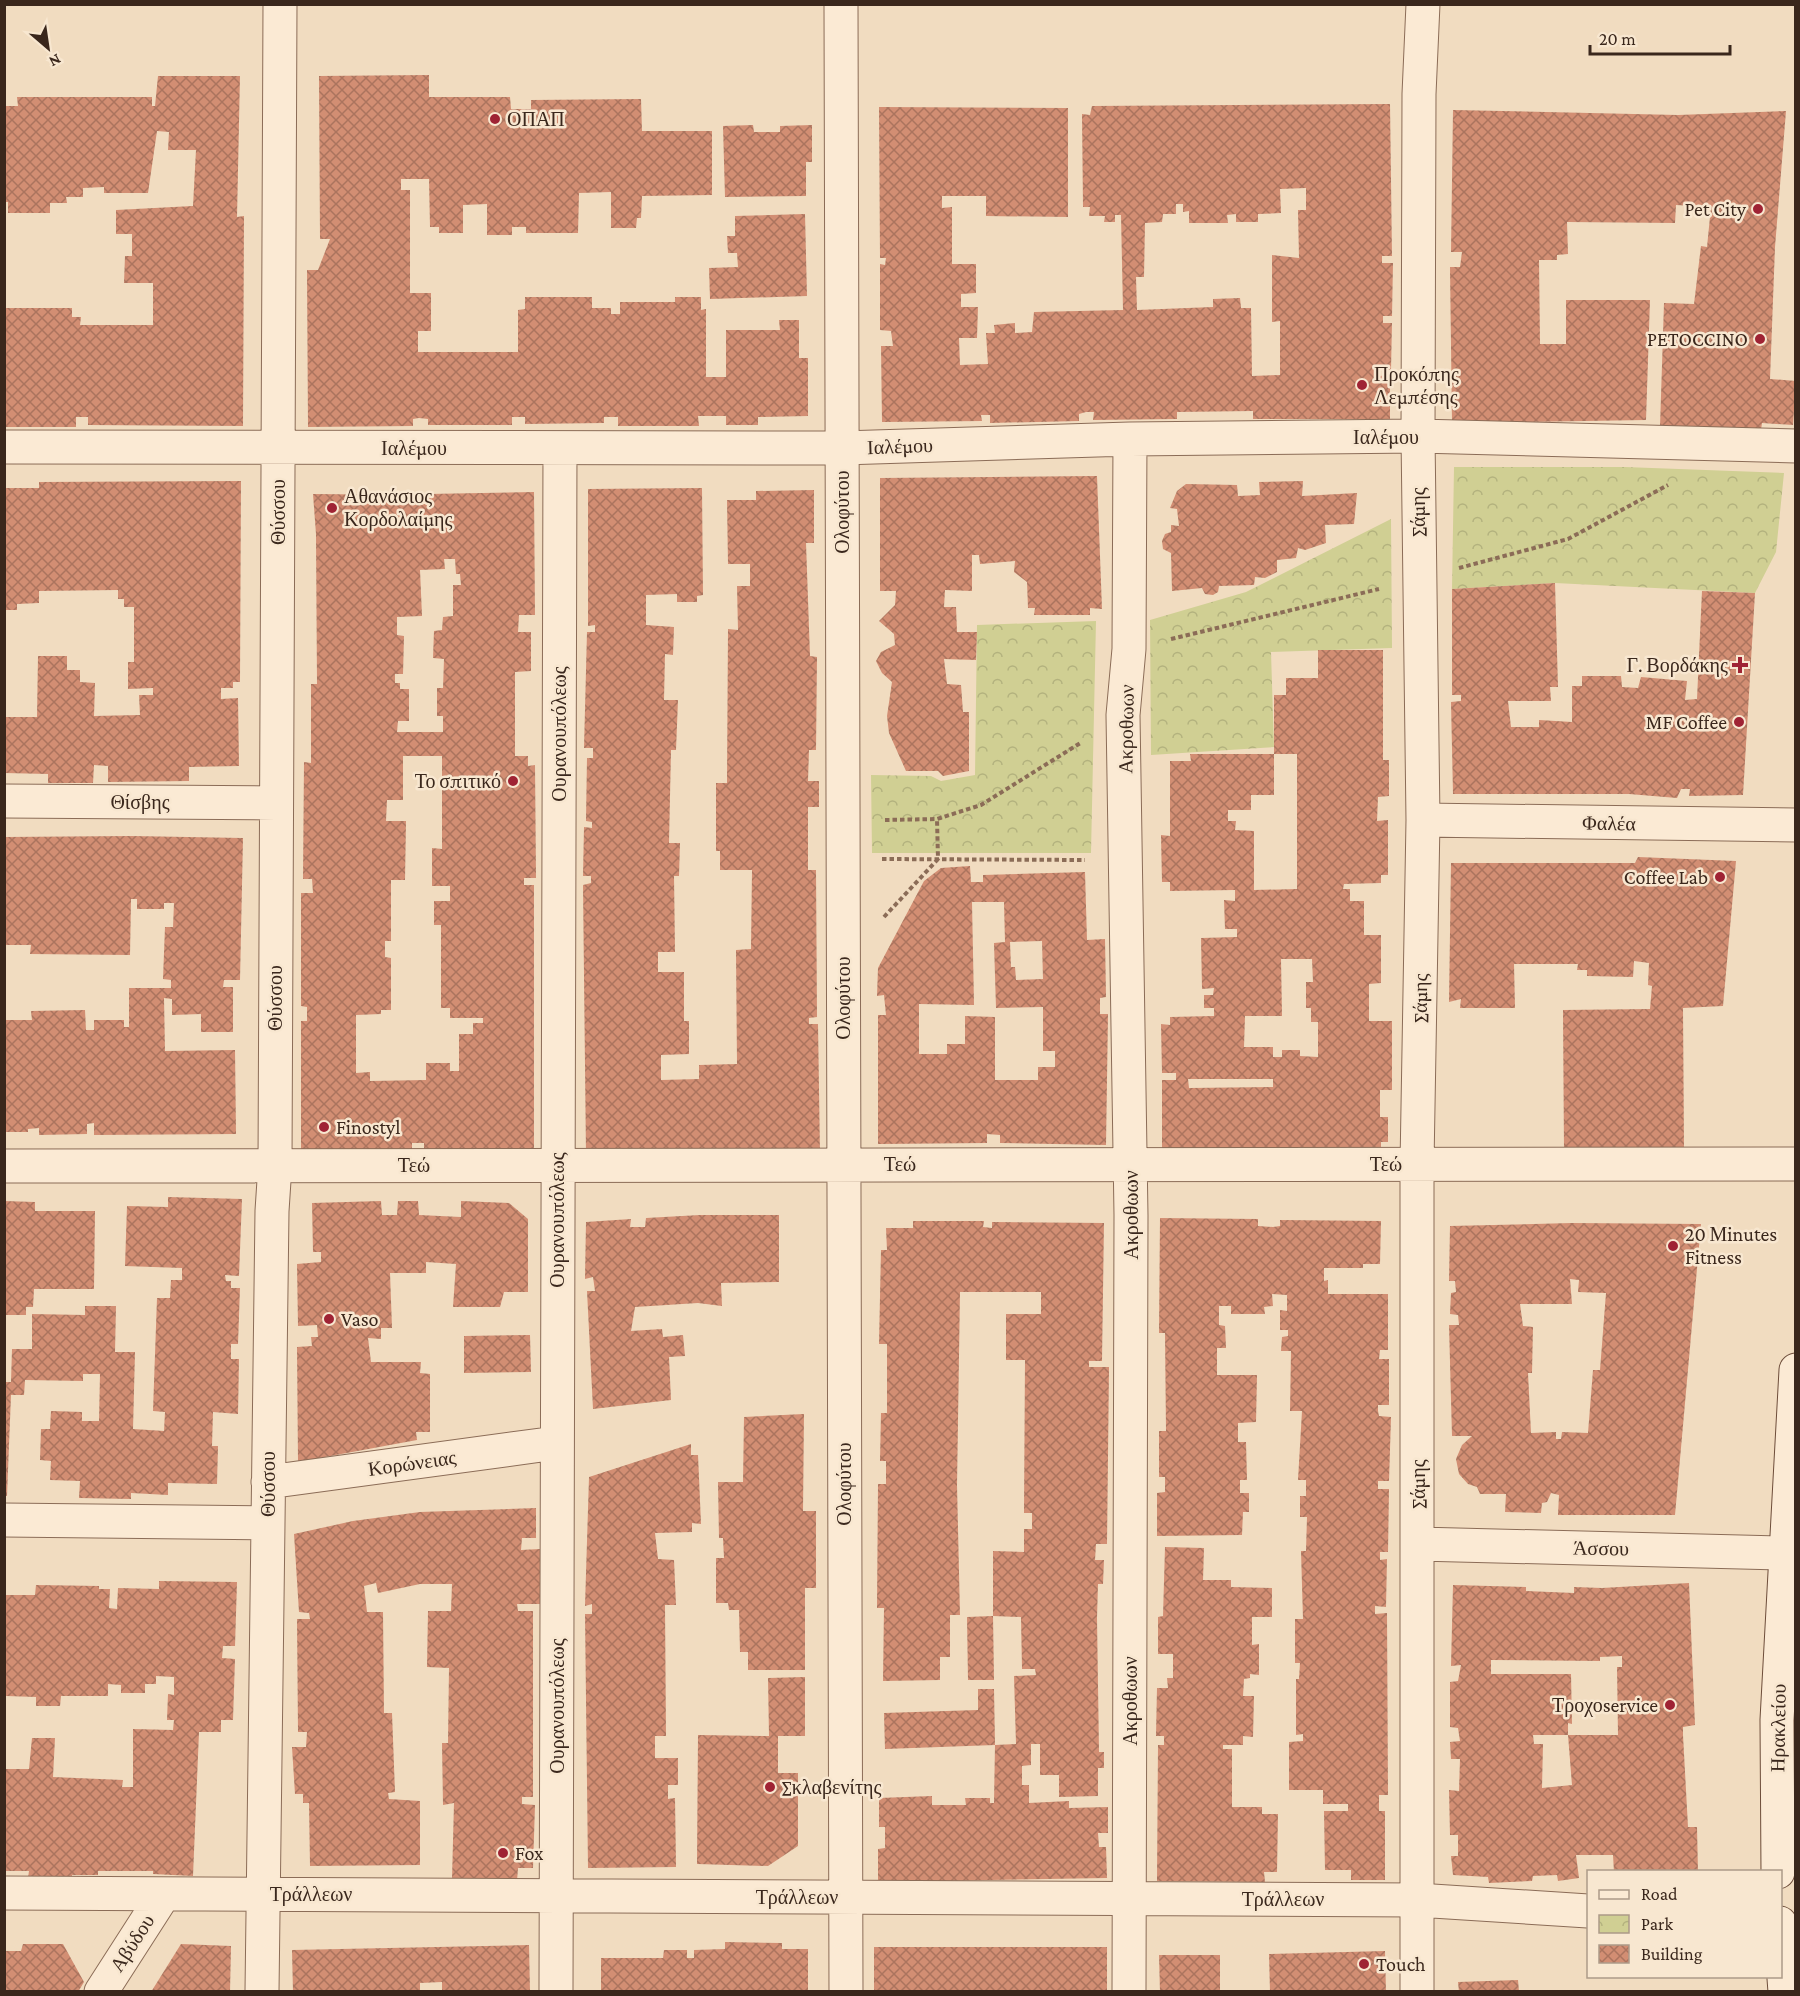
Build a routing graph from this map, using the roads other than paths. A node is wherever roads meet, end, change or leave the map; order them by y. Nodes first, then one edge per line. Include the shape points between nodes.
1 (280, 4) edge
2 (841, 4) edge
3 (1423, 4) edge
4 (1418, 436) junction
5 (1130, 439) junction
6 (1796, 446) edge
7 (4, 447) edge
8 (278, 448) junction
9 (560, 448) junction
10 (842, 448) junction
11 (4, 801) edge
12 (276, 803) junction
13 (1423, 820) junction
14 (1796, 825) edge
15 (557, 1164) junction
16 (843, 1164) junction
17 (1131, 1164) junction
18 (1417, 1164) junction
19 (1796, 1164) edge
20 (275, 1165) junction
21 (4, 1166) edge
22 (1796, 1370) edge
23 (556, 1443) junction
24 (268, 1482) junction
25 (4, 1520) edge
26 (268, 1523) junction
27 (1418, 1544) junction
28 (1784, 1553) junction
29 (1779, 1870) edge
30 (4, 1893) edge
31 (164, 1894) junction
32 (263, 1894) junction
33 (558, 1895) junction
34 (846, 1897) junction
35 (1129, 1898) junction
36 (1417, 1900) junction
37 (1587, 1911) edge
38 (1782, 1949) edge
39 (101, 1992) edge
40 (262, 1992) edge
41 (556, 1992) edge
42 (846, 1992) edge
43 (1129, 1992) edge
44 (1417, 1992) edge
45 (1785, 1992) edge

1 - 8 street, Θύσσου
2 - 10 street, Ολοφύτου
3 - 4 street, Σάμης
4 - 5 street, Ιαλέμου
4 - 6 street, Ιαλέμου
4 - 13 street, Σάμης
5 - 10 street, Ιαλέμου
5 - 17 street, Ακροθωων via 1129,649 1123,715
7 - 8 street, Ιαλέμου
8 - 9 street, Ιαλέμου
8 - 12 street, Θύσσου
9 - 10 street, Ιαλέμου
9 - 15 street, Ουρανουπόλεως
10 - 16 street, Ολοφύτου
11 - 12 street, Θίσβης
12 - 20 street, Θύσσου
13 - 14 street, Φαλέα
13 - 18 street, Σάμης
15 - 16 street, Τεώ
15 - 20 street, Τεώ
15 - 23 street, Ουρανουπόλεως
16 - 17 street, Τεώ
16 - 34 street, Ολοφύτου
17 - 18 street, Τεώ
17 - 35 street, Ακροθωων
18 - 19 street, Τεώ
18 - 27 street, Σάμης
20 - 21 street, Τεώ
20 - 24 street, Θύσσου
22 - 28 street, Ηρακλείου
23 - 24 street, Κορώνειας
23 - 33 street, Ουρανουπόλεως
24 - 26 street, Θύσσου
25 - 26 street
26 - 32 street, Θύσσου
27 - 28 street, Άσσου
27 - 36 street, Σάμης
28 - 29 street, Ηρακλείου via 1777,1720
30 - 31 street, Τράλλεων
31 - 32 street, Τράλλεων
31 - 39 street, Αβύδου
32 - 33 street, Τράλλεων
32 - 40 street, Θύσσου
33 - 34 street, Τράλλεων
33 - 41 street, Ουρανουπόλεως
34 - 35 street, Τράλλεων
34 - 42 street, Ολοφύτου
35 - 36 street, Τράλλεων
35 - 43 street, Ακροθωων
36 - 37 street, Τράλλεων
36 - 44 street, Σάμης
38 - 45 street

